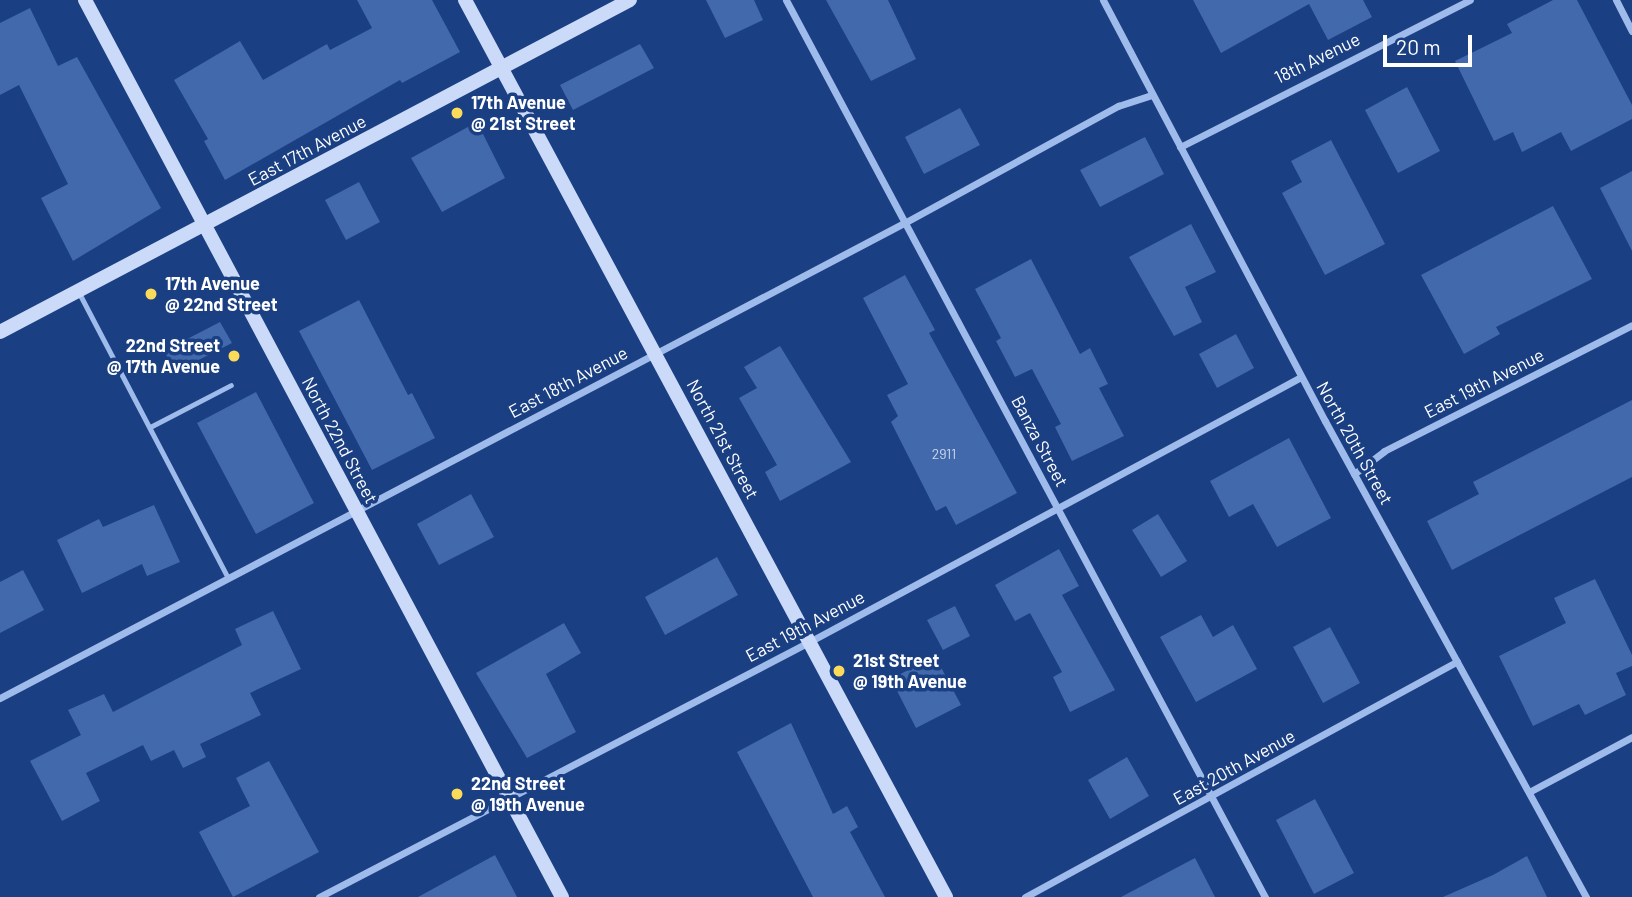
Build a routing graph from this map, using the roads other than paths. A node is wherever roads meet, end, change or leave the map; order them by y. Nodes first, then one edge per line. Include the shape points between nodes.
1 (85, 0) edge
2 (465, 0) edge
3 (630, 0) edge
4 (786, 0) edge
5 (1103, 0) edge
6 (1470, 0) edge
7 (1616, 0) edge
8 (1632, 31) edge
9 (502, 69) junction
10 (1151, 95) junction
11 (1180, 147) junction
12 (906, 222) junction
13 (205, 226) junction
14 (78, 291) junction
15 (1632, 325) edge
16 (0, 332) edge
17 (655, 354) junction
18 (1301, 377) junction
19 (231, 385) dead end
20 (150, 427) junction
21 (1354, 474) junction
22 (1058, 509) junction
23 (356, 512) junction
24 (228, 578) junction
25 (809, 642) junction
26 (1457, 661) junction
27 (0, 698) edge
28 (1632, 737) edge
29 (1528, 792) junction
30 (509, 797) junction
31 (1212, 798) junction
32 (319, 897) edge
33 (562, 897) edge
34 (946, 897) edge
35 (1025, 897) edge
36 (1265, 897) edge
37 (1586, 897) edge

1 - 13 main road, North 22nd Street
2 - 9 main road, North 21st Street
3 - 9 main road, East 17th Avenue
4 - 12 street, Banza Street
5 - 10 street, North 20th Street
6 - 11 street, 18th Avenue
7 - 8 street
9 - 13 main road, East 17th Avenue
9 - 17 main road, North 21st Street
10 - 11 street, North 20th Street
10 - 12 street, East 18th Avenue via 1118,106
11 - 18 street, North 20th Street
12 - 17 street, East 18th Avenue
12 - 22 street, Banza Street
13 - 14 main road, East 17th Avenue
13 - 23 main road, North 22nd Street
14 - 16 main road, East 17th Avenue
14 - 20 lane
15 - 21 street, East 19th Avenue via 1384,451
17 - 23 street, East 18th Avenue
17 - 25 main road, North 21st Street
18 - 21 street, North 20th Street
18 - 22 street, East 19th Avenue
19 - 20 lane
20 - 24 lane
21 - 26 street, North 20th Street
22 - 25 street, East 19th Avenue
22 - 31 street, Banza Street
23 - 24 street, East 18th Avenue
23 - 30 main road, North 22nd Street
24 - 27 street, East 18th Avenue
25 - 30 street, East 19th Avenue
25 - 34 main road, North 21st Street
26 - 29 street, North 20th Street
26 - 31 street, East 20th Avenue
28 - 29 street
29 - 37 street, North 20th Street
30 - 32 street, East 19th Avenue
30 - 33 main road, North 22nd Street
31 - 35 street, East 20th Avenue
31 - 36 street, Banza Street

